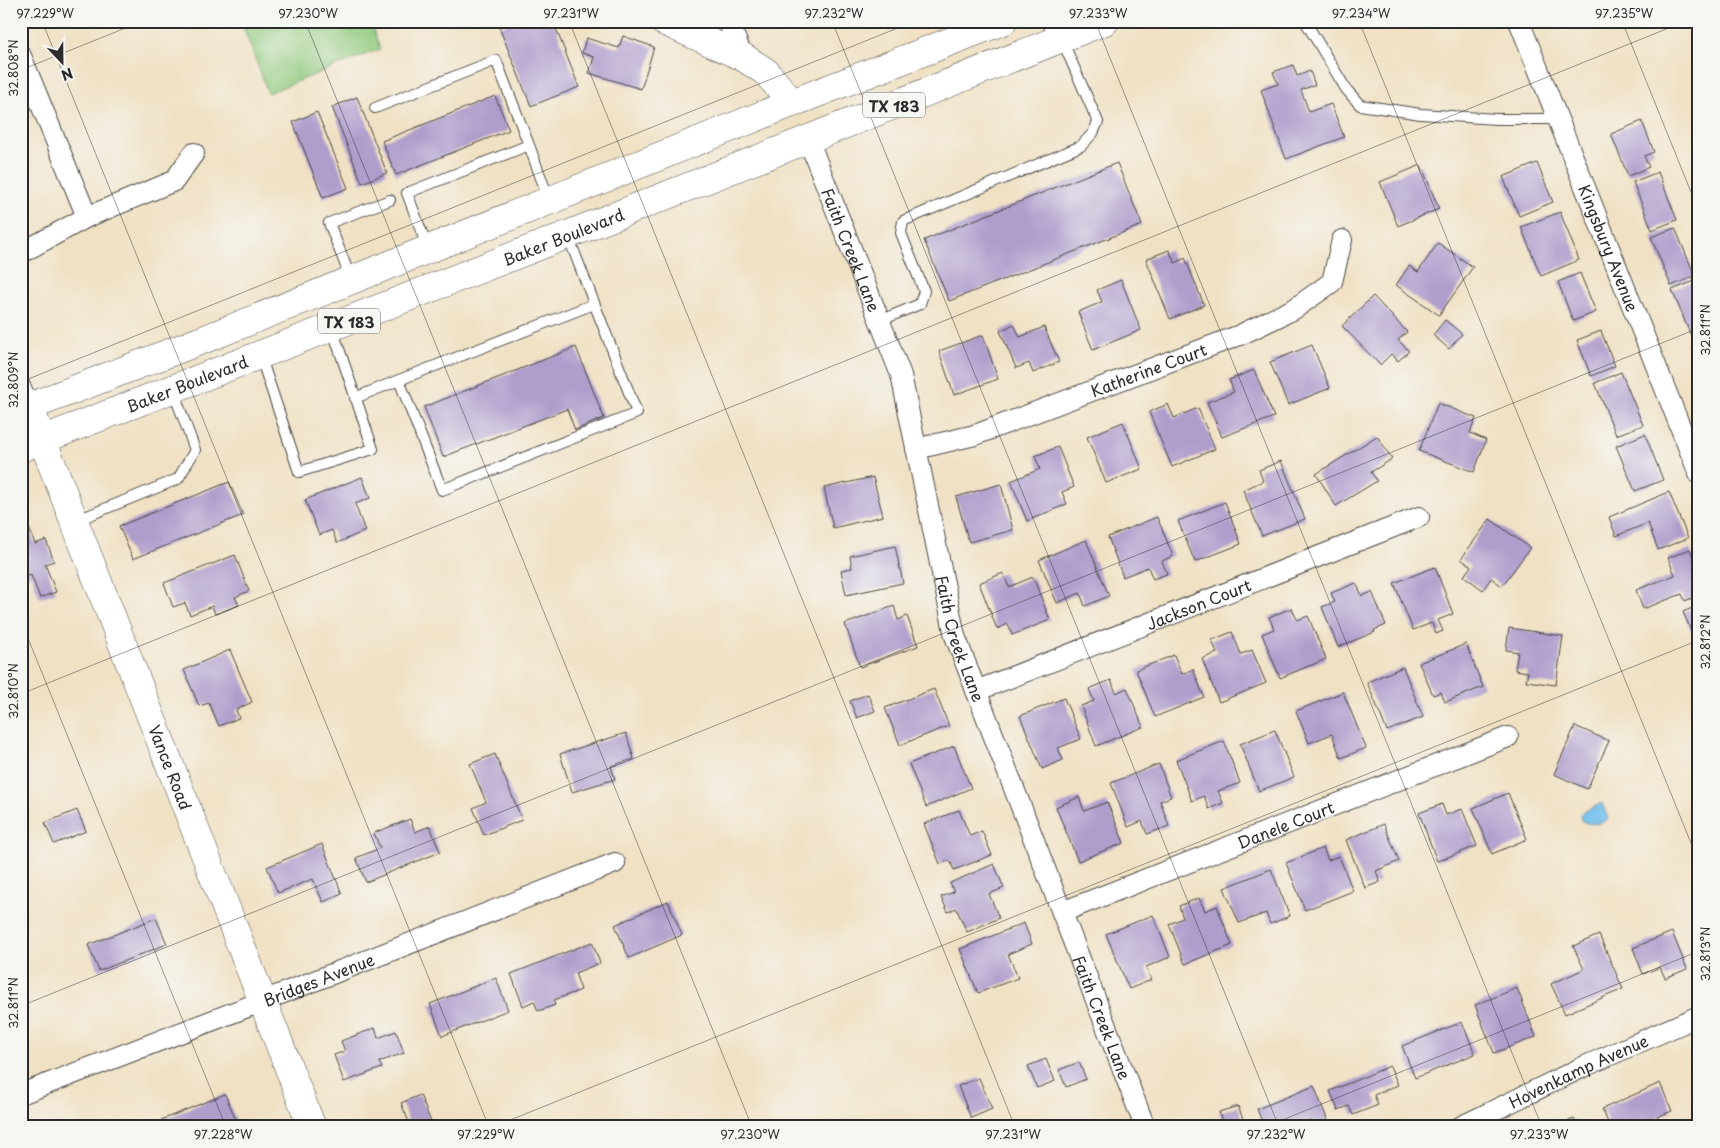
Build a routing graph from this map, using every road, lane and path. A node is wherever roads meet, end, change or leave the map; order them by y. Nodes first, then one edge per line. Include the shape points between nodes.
1 (664, 21) edge
2 (728, 21) edge
3 (1003, 21) edge
4 (1105, 21) edge
5 (1305, 21) edge
6 (1519, 21) edge
7 (1056, 30) edge
8 (21, 56) edge
9 (743, 57) junction
10 (792, 103) junction
11 (375, 108) dead end
12 (1558, 119) junction
13 (808, 139) junction
14 (529, 145) junction
15 (194, 153) dead end
16 (390, 200) dead end
17 (550, 201) junction
18 (87, 217) junction
19 (567, 235) junction
20 (1342, 240) dead end
21 (428, 249) junction
22 (21, 254) edge
23 (351, 280) junction
24 (594, 304) junction
25 (880, 321) junction
26 (332, 327) junction
27 (260, 355) junction
28 (399, 380) junction
29 (173, 389) junction
30 (355, 398) junction
31 (24, 401) edge
32 (32, 444) edge
33 (916, 449) junction
34 (1699, 474) edge
35 (1420, 518) dead end
36 (75, 522) junction
37 (976, 691) junction
38 (1508, 737) dead end
39 (615, 863) dead end
40 (1062, 912) junction
41 (264, 1001) junction
42 (1699, 1016) edge
43 (21, 1094) edge
44 (312, 1127) edge
45 (1146, 1127) edge
46 (1460, 1127) edge

1 - 9 main road
2 - 9 street
3 - 10 main road, TX 183
4 - 7 main road, Baker Boulevard / TX 183
5 - 12 lane via 1346,89 1360,105 1487,119
6 - 12 street, Kingsbury Avenue
7 - 13 main road, Baker Boulevard / TX 183
7 - 25 lane via 1098,122 1093,134 1081,146 903,221 901,233 924,291 920,304
8 - 18 street
9 - 10 main road via 766,72
10 - 13 main road
10 - 17 main road, TX 183
11 - 14 lane via 496,60
12 - 34 street, Kingsbury Avenue
13 - 19 main road, Baker Boulevard / TX 183
13 - 25 street, Faith Creek Lane
14 - 17 lane
14 - 21 lane via 407,194
15 - 18 street via 174,180
16 - 23 lane via 329,223
17 - 21 main road, TX 183
18 - 22 street
19 - 24 lane
19 - 26 main road, Baker Boulevard / TX 183
20 - 33 street, Katherine Court via 1332,282 1294,309 1240,335 975,435
21 - 23 main road, TX 183
23 - 31 main road, TX 183 via 210,337
24 - 28 lane
24 - 28 lane via 637,413 442,490
25 - 33 street, Faith Creek Lane via 901,375
26 - 27 main road, Baker Boulevard / TX 183
26 - 30 lane
27 - 29 main road, Baker Boulevard / TX 183
27 - 30 lane via 299,472 373,449
28 - 30 lane
29 - 32 main road, Baker Boulevard / TX 183
29 - 36 lane via 195,450 178,479
31 - 32 main road, Vance Road
32 - 36 main road, Vance Road
33 - 37 street, Faith Creek Lane via 955,636
35 - 37 street, Jackson Court
36 - 41 main road, Vance Road
37 - 40 street, Faith Creek Lane
38 - 40 street, Danele Court
39 - 41 street, Bridges Avenue
40 - 45 street, Faith Creek Lane
41 - 43 street, Bridges Avenue
41 - 44 main road, Vance Road
42 - 46 street, Hovenkamp Avenue via 1583,1067

